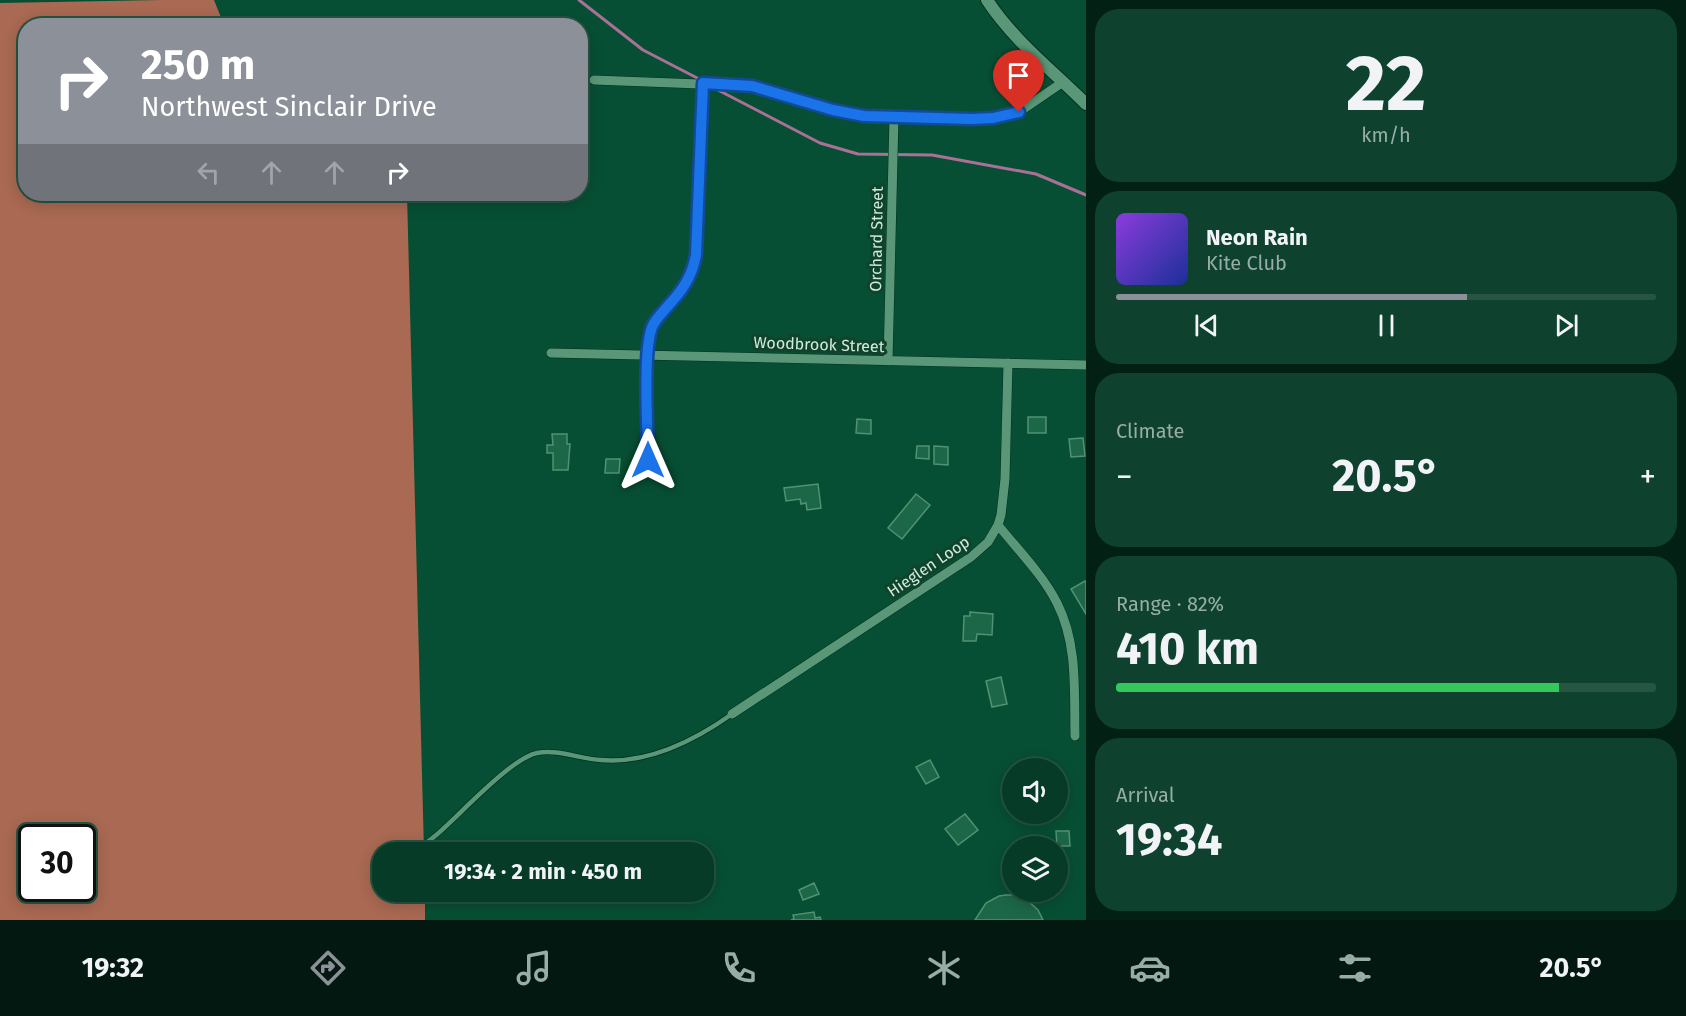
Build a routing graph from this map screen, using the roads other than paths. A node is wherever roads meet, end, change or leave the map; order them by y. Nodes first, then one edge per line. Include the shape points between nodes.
1 (987, 0) edge
2 (594, 80) dead end
3 (1064, 82) junction
4 (703, 83) junction
5 (1086, 104) edge
6 (894, 117) junction
7 (551, 353) dead end
8 (648, 354) junction
9 (888, 361) junction
10 (1008, 363) junction
11 (1086, 365) edge
12 (648, 460) dead end
13 (998, 525) junction
14 (732, 714) joint
15 (1075, 736) dead end
16 (428, 842) edge

1 - 3 main road via 1012,32
2 - 4 street
3 - 5 main road
3 - 6 street via 1029,107 1006,116
4 - 6 street via 752,86 848,114
4 - 8 street via 698,234 693,270 681,292 653,323
6 - 9 street, Orchard Street
7 - 8 street, Woodbrook Street
8 - 9 street, Woodbrook Street
8 - 12 street
9 - 10 street, Woodbrook Street
10 - 11 street, Woodbrook Street
10 - 13 street, Hieglen Loop via 1005,479
13 - 14 street, Hieglen Loop via 988,542 971,557
13 - 15 street via 1048,588 1064,621 1074,668
14 - 16 lane via 687,742 637,758 600,760 536,753 506,772

